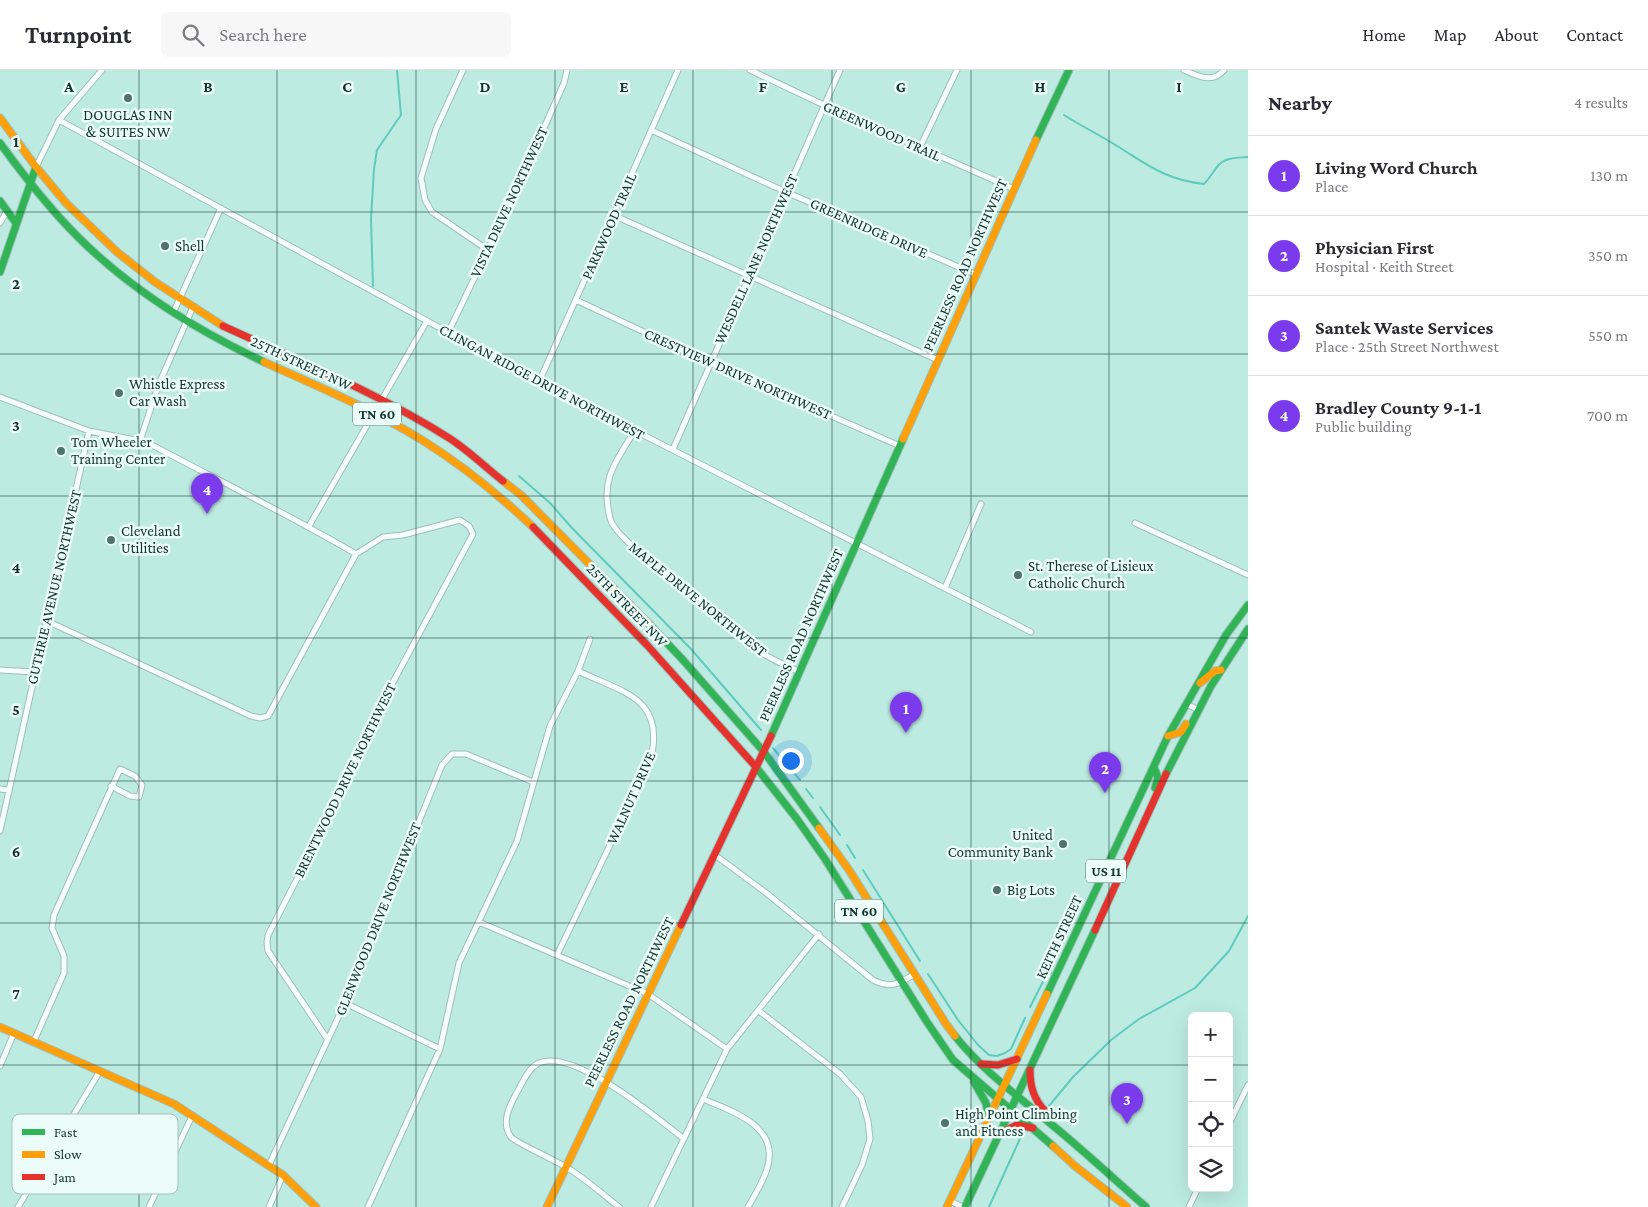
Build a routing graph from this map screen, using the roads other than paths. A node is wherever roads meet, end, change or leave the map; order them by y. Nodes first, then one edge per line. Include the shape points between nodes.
1 (102, 70) edge
2 (463, 70) edge
3 (567, 70) edge
4 (678, 70) edge
5 (750, 70) edge
6 (840, 70) edge
7 (957, 70) edge
8 (1069, 70) edge
9 (1184, 70) edge
10 (1224, 70) edge
11 (824, 105) junction
12 (0, 118) edge
13 (59, 120) junction
14 (652, 130) junction
15 (0, 143) edge
16 (920, 147) junction
17 (36, 167) junction
18 (30, 184) junction
19 (1014, 189) junction
20 (786, 192) junction
21 (0, 201) edge
22 (220, 208) junction
23 (7, 211) junction
24 (613, 215) junction
25 (0, 223) edge
26 (16, 223) junction
27 (488, 250) junction
28 (0, 271) edge
29 (977, 275) junction
30 (748, 276) junction
31 (179, 299) junction
32 (576, 300) junction
33 (193, 307) junction
34 (173, 312) junction
35 (187, 322) junction
36 (427, 322) junction
37 (448, 333) junction
38 (938, 360) junction
39 (710, 362) junction
40 (539, 382) junction
41 (0, 397) edge
42 (382, 400) junction
43 (374, 413) junction
44 (634, 430) junction
45 (89, 431) junction
46 (140, 441) junction
47 (900, 446) junction
48 (673, 449) junction
49 (981, 504) dead end
50 (1135, 523) dead end
51 (309, 526) junction
52 (857, 543) junction
53 (356, 554) junction
54 (1248, 574) edge
55 (945, 588) junction
56 (1248, 605) edge
57 (47, 621) junction
58 (1248, 629) edge
59 (1031, 632) dead end
60 (590, 639) dead end
61 (1213, 657) junction
62 (1230, 657) junction
63 (0, 670) edge
64 (1221, 670) junction
65 (578, 671) junction
66 (34, 672) junction
67 (800, 672) junction
68 (1194, 689) junction
69 (1186, 704) junction
70 (1199, 710) junction
71 (1168, 736) junction
72 (764, 752) junction
73 (1154, 767) junction
74 (756, 768) junction
75 (533, 782) junction
76 (111, 786) junction
77 (0, 789) edge
78 (9, 790) junction
79 (1142, 828) junction
80 (0, 831) edge
81 (715, 855) junction
82 (479, 922) junction
83 (819, 934) junction
84 (557, 955) junction
85 (915, 974) junction
86 (902, 982) junction
87 (648, 994) junction
88 (345, 1003) junction
89 (759, 1011) junction
90 (0, 1027) edge
91 (14, 1033) junction
92 (328, 1040) junction
93 (34, 1041) junction
94 (440, 1049) junction
95 (727, 1049) junction
96 (1017, 1059) junction
97 (980, 1064) junction
98 (0, 1066) edge
99 (1030, 1070) junction
100 (100, 1071) junction
101 (972, 1077) junction
102 (606, 1081) junction
103 (1005, 1084) junction
104 (1248, 1085) edge
105 (1018, 1095) junction
106 (999, 1098) junction
107 (703, 1099) junction
108 (1012, 1108) junction
109 (74, 1114) edge
110 (192, 1116) junction
111 (1233, 1116) edge
112 (989, 1118) junction
113 (1033, 1128) junction
114 (1000, 1133) junction
115 (1066, 1136) junction
116 (684, 1138) junction
117 (178, 1146) edge
118 (269, 1165) junction
119 (566, 1167) junction
120 (283, 1175) junction
121 (1196, 1192) edge
122 (26, 1194) edge
123 (155, 1194) edge
124 (949, 1204) edge
125 (18, 1207) edge
126 (149, 1207) edge
127 (269, 1207) edge
128 (316, 1207) edge
129 (368, 1207) edge
130 (547, 1207) edge
131 (619, 1207) edge
132 (652, 1207) edge
133 (748, 1207) edge
134 (842, 1207) edge
135 (964, 1207) edge
136 (1127, 1207) edge
137 (1146, 1207) edge
138 (1189, 1207) edge

1 - 13 street
2 - 27 street via 436,129 420,178 425,200 432,212
3 - 27 street, VISTA DRIVE NORTHWEST
4 - 14 street, PARKWOOD TRAIL
5 - 11 street, GREENWOOD TRAIL
6 - 11 street, WESDELL LANE NORTHWEST
7 - 16 street
8 - 19 main road, PEERLESS ROAD NORTHWEST
9 - 10 street via 1207,78
11 - 16 street, GREENWOOD TRAIL
11 - 20 street, WESDELL LANE NORTHWEST
12 - 17 main road, TN 60
13 - 17 street
13 - 22 street, CLINGAN RIDGE DRIVE NORTHWEST
14 - 20 street, GREENRIDGE DRIVE
14 - 24 street, PARKWOOD TRAIL
15 - 18 main road, TN 60
16 - 19 street, GREENWOOD TRAIL
17 - 18 main road
17 - 31 main road, 25TH STREET NW / TN 60 via 66,203 117,252
18 - 26 main road
18 - 34 main road, 25TH STREET NW / TN 60 via 78,237 114,269
19 - 29 main road, PEERLESS ROAD NORTHWEST
20 - 29 street, GREENRIDGE DRIVE
20 - 30 street, WESDELL LANE NORTHWEST
21 - 23 main road
22 - 31 street
22 - 36 street, CLINGAN RIDGE DRIVE NORTHWEST
23 - 25 street
23 - 26 main road
24 - 30 street
24 - 32 street, PARKWOOD TRAIL
26 - 28 main road
27 - 37 street, VISTA DRIVE NORTHWEST
29 - 38 main road, PEERLESS ROAD NORTHWEST
30 - 38 street
30 - 39 street, WESDELL LANE NORTHWEST
31 - 33 main road, 25TH STREET NW / TN 60
31 - 34 street
32 - 39 street, CRESTVIEW DRIVE NORTHWEST
32 - 40 street, PARKWOOD TRAIL
33 - 35 street
33 - 42 main road, 25TH STREET NW / TN 60 via 221,325
34 - 35 main road, 25TH STREET NW / TN 60
35 - 43 main road, 25TH STREET NW / TN 60 via 247,354
35 - 46 street via 158,386
36 - 37 street, CLINGAN RIDGE DRIVE NORTHWEST
36 - 42 street
37 - 40 street, CLINGAN RIDGE DRIVE NORTHWEST
38 - 47 main road, PEERLESS ROAD NORTHWEST
39 - 47 street, CRESTVIEW DRIVE NORTHWEST
39 - 48 street, WESDELL LANE NORTHWEST
40 - 44 street, CLINGAN RIDGE DRIVE NORTHWEST
41 - 45 street
42 - 43 street
42 - 72 main road, 25TH STREET NW / TN 60 via 450,440 521,495 683,660
43 - 51 street
43 - 74 main road, 25TH STREET NW / TN 60 via 463,467 541,534 647,645
44 - 48 street, CLINGAN RIDGE DRIVE NORTHWEST
44 - 67 street, MAPLE DRIVE NORTHWEST via 610,473 606,496 610,521 630,545 733,624 752,646
45 - 46 street
45 - 57 street, GUTHRIE AVENUE NORTHWEST
46 - 51 street
47 - 52 main road, PEERLESS ROAD NORTHWEST
48 - 52 street, CLINGAN RIDGE DRIVE NORTHWEST
49 - 55 street
50 - 54 street
51 - 53 street
52 - 55 street, CLINGAN RIDGE DRIVE NORTHWEST
52 - 67 main road, PEERLESS ROAD NORTHWEST
53 - 57 street via 268,716 260,718
53 - 92 street, BRENTWOOD DRIVE NORTHWEST via 383,537 460,520 469,526 473,534 372,721 268,935 268,951
55 - 59 street, CLINGAN RIDGE DRIVE NORTHWEST
56 - 61 main road, KEITH STREET / US 11
57 - 66 street, GUTHRIE AVENUE NORTHWEST
58 - 62 main road, KEITH STREET / US 11
60 - 65 street
61 - 62 main road
61 - 68 main road, KEITH STREET / US 11
62 - 64 main road, KEITH STREET / US 11
63 - 66 street
64 - 68 main road via 1215,671
64 - 70 main road, KEITH STREET / US 11
65 - 75 street via 550,726
65 - 84 street, WALNUT DRIVE via 633,697 644,706 653,725 654,747 650,762
66 - 78 street, GUTHRIE AVENUE NORTHWEST
67 - 72 main road, PEERLESS ROAD NORTHWEST
68 - 69 main road, KEITH STREET / US 11
69 - 70 street
69 - 71 main road, KEITH STREET / US 11
70 - 71 main road via 1190,716 1181,732
70 - 79 main road, KEITH STREET / US 11
71 - 73 main road, KEITH STREET / US 11
72 - 74 main road, PEERLESS ROAD NORTHWEST
72 - 85 main road, TN 60 via 848,868
73 - 79 main road via 1158,782
73 - 96 main road, KEITH STREET / US 11
74 - 81 main road, PEERLESS ROAD NORTHWEST
74 - 86 main road, TN 60 via 825,859
75 - 82 street via 517,841
75 - 88 street, GLENWOOD DRIVE NORTHWEST via 466,754 452,754 442,765
76 - 76 street via 120,768 135,776 142,785 139,797
76 - 93 street via 54,915 52,928 64,956 64,973
77 - 78 street
78 - 80 street, GUTHRIE AVENUE NORTHWEST
79 - 99 main road, KEITH STREET / US 11
81 - 83 street
81 - 87 main road, PEERLESS ROAD NORTHWEST
82 - 84 street
82 - 94 street via 459,963
83 - 86 street via 872,980 892,986
83 - 89 street
84 - 87 street
85 - 86 street
85 - 97 main road, TN 60 via 946,1024
86 - 101 main road, TN 60 via 947,1052
87 - 95 street
87 - 102 main road, PEERLESS ROAD NORTHWEST
88 - 92 street, GLENWOOD DRIVE NORTHWEST
88 - 94 street
89 - 95 street
89 - 134 street via 840,1074 861,1097 870,1139 862,1165
90 - 91 main road
91 - 93 main road
91 - 98 street
92 - 118 street, GLENWOOD DRIVE NORTHWEST
93 - 100 main road
94 - 129 street
95 - 107 street
96 - 97 main road via 998,1065
96 - 103 main road, KEITH STREET / US 11
97 - 103 main road, TN 60
99 - 105 main road, KEITH STREET / US 11
99 - 115 main road via 1030,1088 1036,1102
100 - 109 street
100 - 110 main road via 174,1104
101 - 106 main road, TN 60
101 - 112 main road via 989,1107
102 - 116 street
102 - 119 main road, PEERLESS ROAD NORTHWEST
102 - 119 street via 568,1062 552,1060 539,1063 530,1069 510,1105 506,1125 512,1138
103 - 105 main road, TN 60
103 - 106 main road, KEITH STREET / US 11
104 - 111 street
105 - 108 main road, KEITH STREET / US 11
105 - 115 main road, TN 60
106 - 108 main road, TN 60
106 - 112 main road, KEITH STREET / US 11
107 - 116 street
107 - 133 street via 743,1116 761,1131 768,1145 769,1163 765,1176
108 - 113 main road, TN 60
108 - 114 main road, KEITH STREET / US 11
110 - 117 street
110 - 118 main road
112 - 124 main road, KEITH STREET / US 11
113 - 114 main road via 1016,1125
113 - 136 main road, TN 60
114 - 135 main road, KEITH STREET / US 11
115 - 137 main road, TN 60
116 - 132 street
118 - 120 main road
119 - 130 main road, PEERLESS ROAD NORTHWEST
119 - 131 street
120 - 127 street
120 - 128 main road
121 - 138 street
122 - 125 street
123 - 126 street
124 - 135 street

